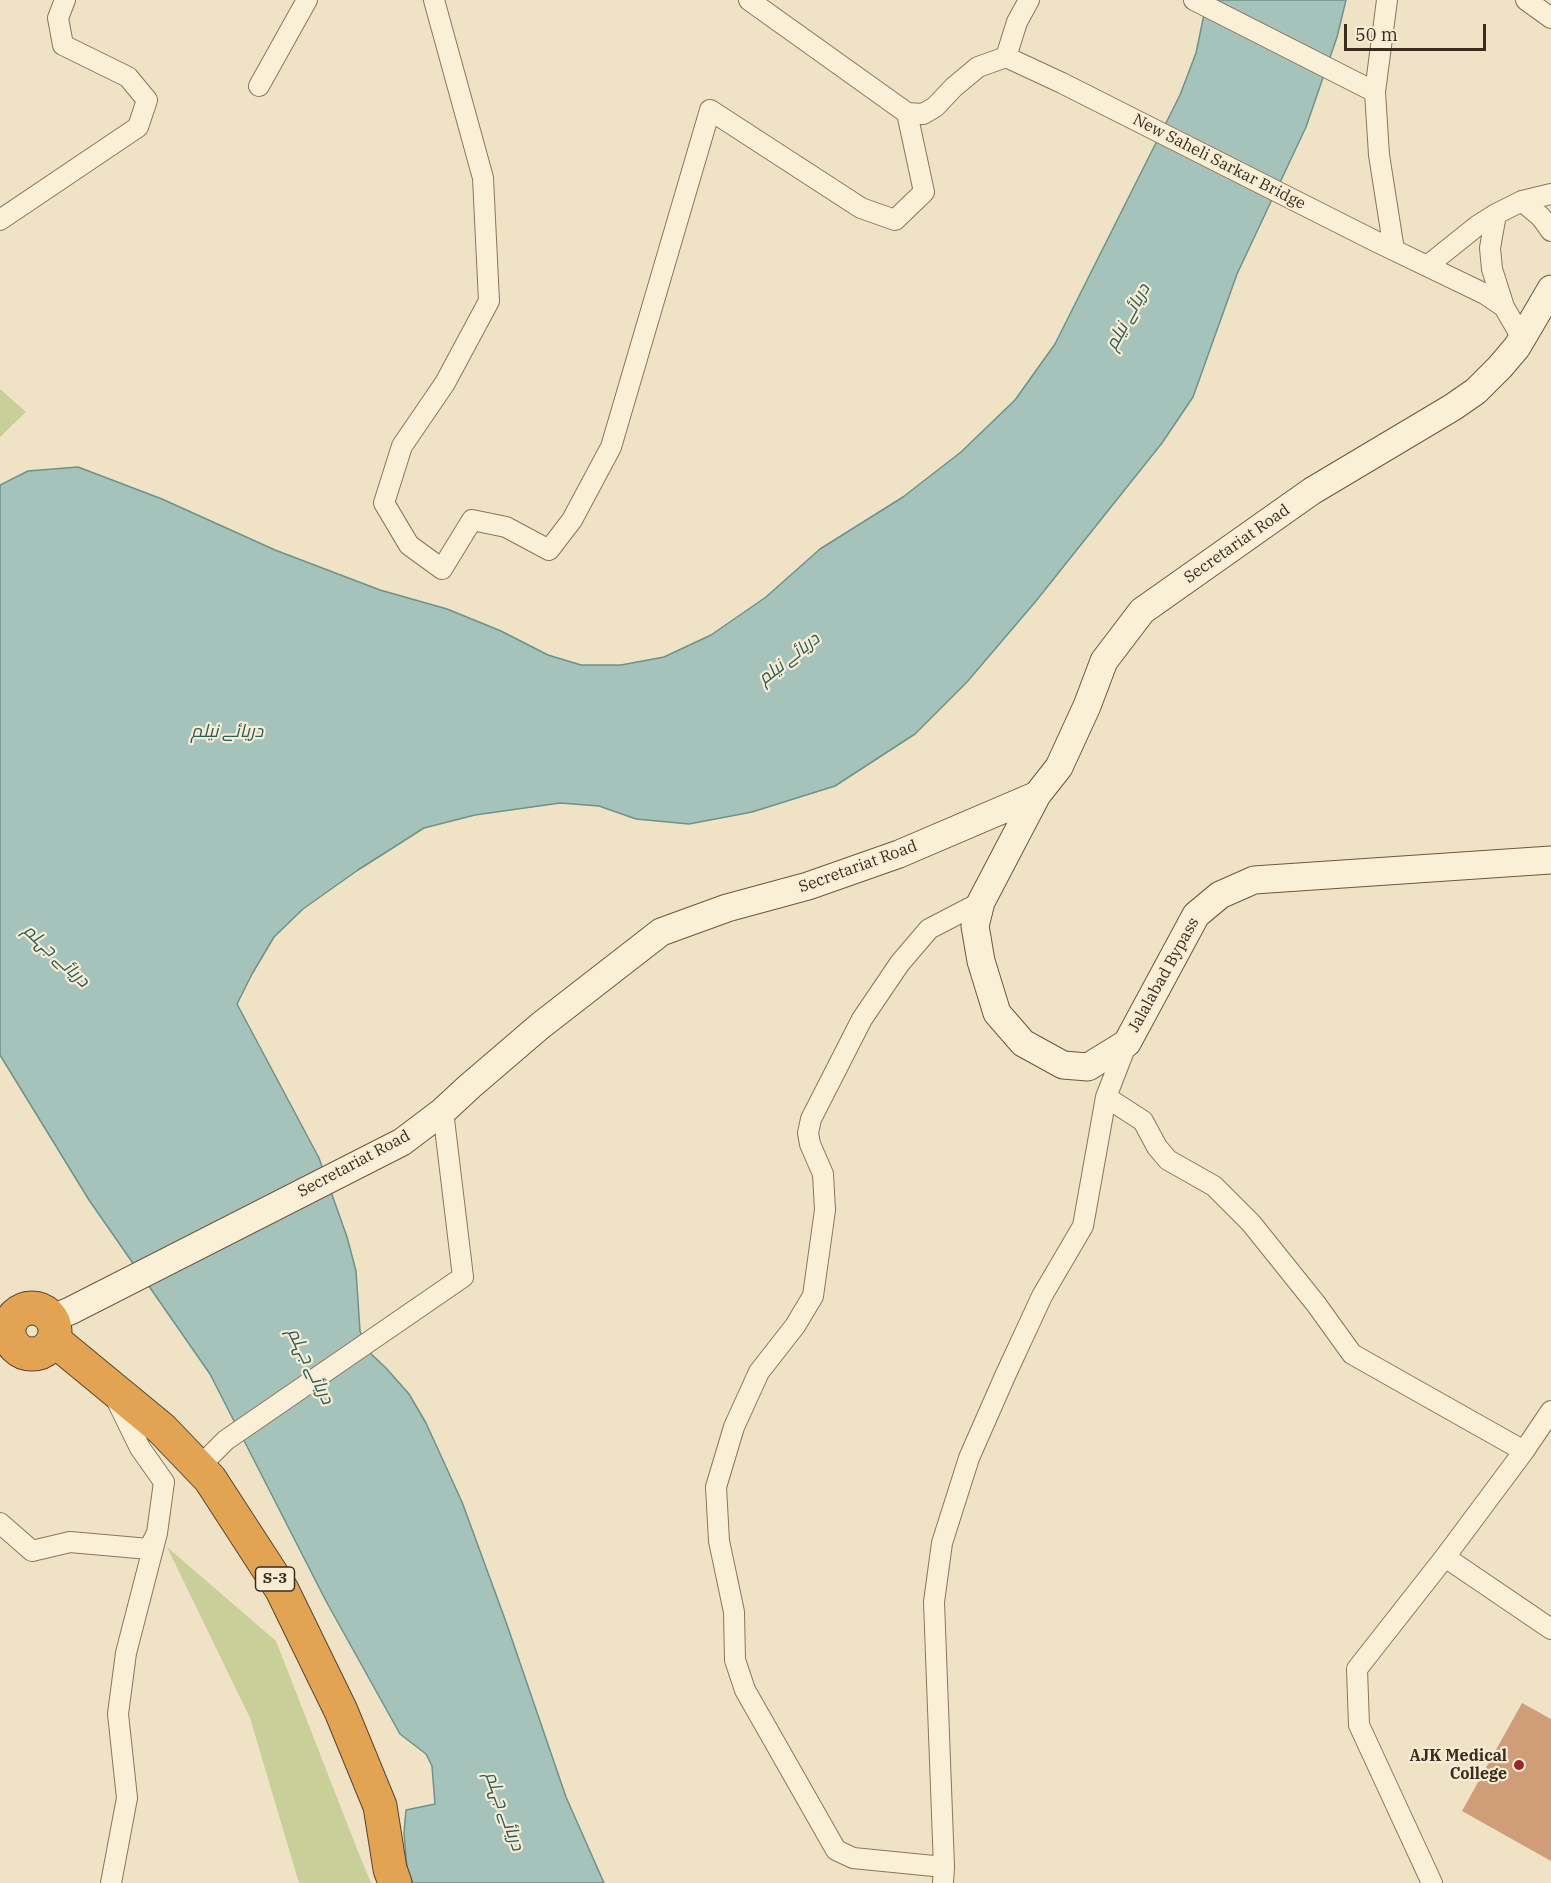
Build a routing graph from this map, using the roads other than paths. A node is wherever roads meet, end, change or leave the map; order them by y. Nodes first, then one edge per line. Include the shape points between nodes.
1 (65, 0) edge
2 (307, 0) edge
3 (434, 0) edge
4 (749, 0) edge
5 (1029, 0) edge
6 (1194, 0) edge
7 (1387, 0) edge
8 (1526, 0) edge
9 (1551, 18) edge
10 (1006, 57) junction
11 (259, 86) dead end
12 (1371, 90) junction
13 (907, 113) junction
14 (1551, 194) edge
15 (1522, 201) junction
16 (1496, 214) junction
17 (0, 220) edge
18 (1551, 231) edge
19 (1394, 250) junction
20 (1427, 266) junction
21 (1551, 289) edge
22 (1504, 307) junction
23 (1522, 338) junction
24 (1037, 795) junction
25 (1551, 860) edge
26 (981, 902) junction
27 (1127, 1043) junction
28 (1106, 1097) junction
29 (443, 1112) junction
30 (6, 1317) edge
31 (58, 1323) junction
32 (111, 1388) junction
33 (1551, 1411) edge
34 (1524, 1451) junction
35 (198, 1468) junction
36 (0, 1523) edge
37 (153, 1541) junction
38 (1445, 1557) junction
39 (1551, 1629) edge
40 (944, 1875) edge
41 (111, 1883) edge
42 (395, 1883) edge
43 (1432, 1883) edge

1 - 17 street via 58,18 63,45 128,77 147,100 138,127
2 - 11 street
3 - 13 street via 483,178 489,301 445,383 402,446 384,503 409,545 442,569 472,520 506,527 549,550 572,520 611,447 710,110 861,208 895,220 924,192
4 - 13 street
5 - 10 street
6 - 12 street
7 - 12 street
8 - 9 street
10 - 13 street via 978,67 923,114
10 - 19 street, New Saheli Sarkar Bridge
12 - 19 street
14 - 15 street
15 - 16 street
15 - 18 street
16 - 20 street
16 - 22 street via 1490,248
19 - 20 street, New Saheli Sarkar Bridge
20 - 22 street, New Saheli Sarkar Bridge
21 - 23 main road, Secretariat Road
22 - 23 street
23 - 24 main road, Secretariat Road via 1500,367 1454,407 1312,490 1142,611 1104,661 1059,767
24 - 26 main road, Jalalabad Bypass
24 - 29 main road, Secretariat Road via 899,854 661,932 540,1026
25 - 27 main road, Jalalabad Bypass via 1254,880 1220,895 1196,915
26 - 27 main road, Jalalabad Bypass via 975,926 981,961 997,1012 1023,1043 1063,1065 1088,1067
26 - 40 street via 929,929 900,963 862,1019 811,1119 808,1132 823,1174 825,1210 813,1296 759,1372 734,1427 716,1487 719,1541 734,1612 735,1660 745,1690 836,1850 853,1858
27 - 28 street
28 - 34 street via 1143,1121 1168,1160 1214,1186 1251,1223 1352,1354
28 - 40 street via 1083,1226 1042,1296 1000,1386 969,1458 942,1543 934,1602
29 - 31 main road, Secretariat Road via 402,1142
29 - 35 street via 463,1277 226,1440
30 - 31 highway via 10,1340 28,1354 44,1352
31 - 32 highway, S-3
32 - 35 highway, S-3 via 162,1429
32 - 37 street via 140,1448 164,1482
33 - 34 street
34 - 38 street
35 - 42 highway, S-3 via 210,1479 282,1590 341,1712 380,1806
36 - 37 street via 32,1551 70,1542
37 - 41 street via 126,1653 118,1714 127,1798
38 - 39 street
38 - 43 street via 1357,1669 1359,1725

